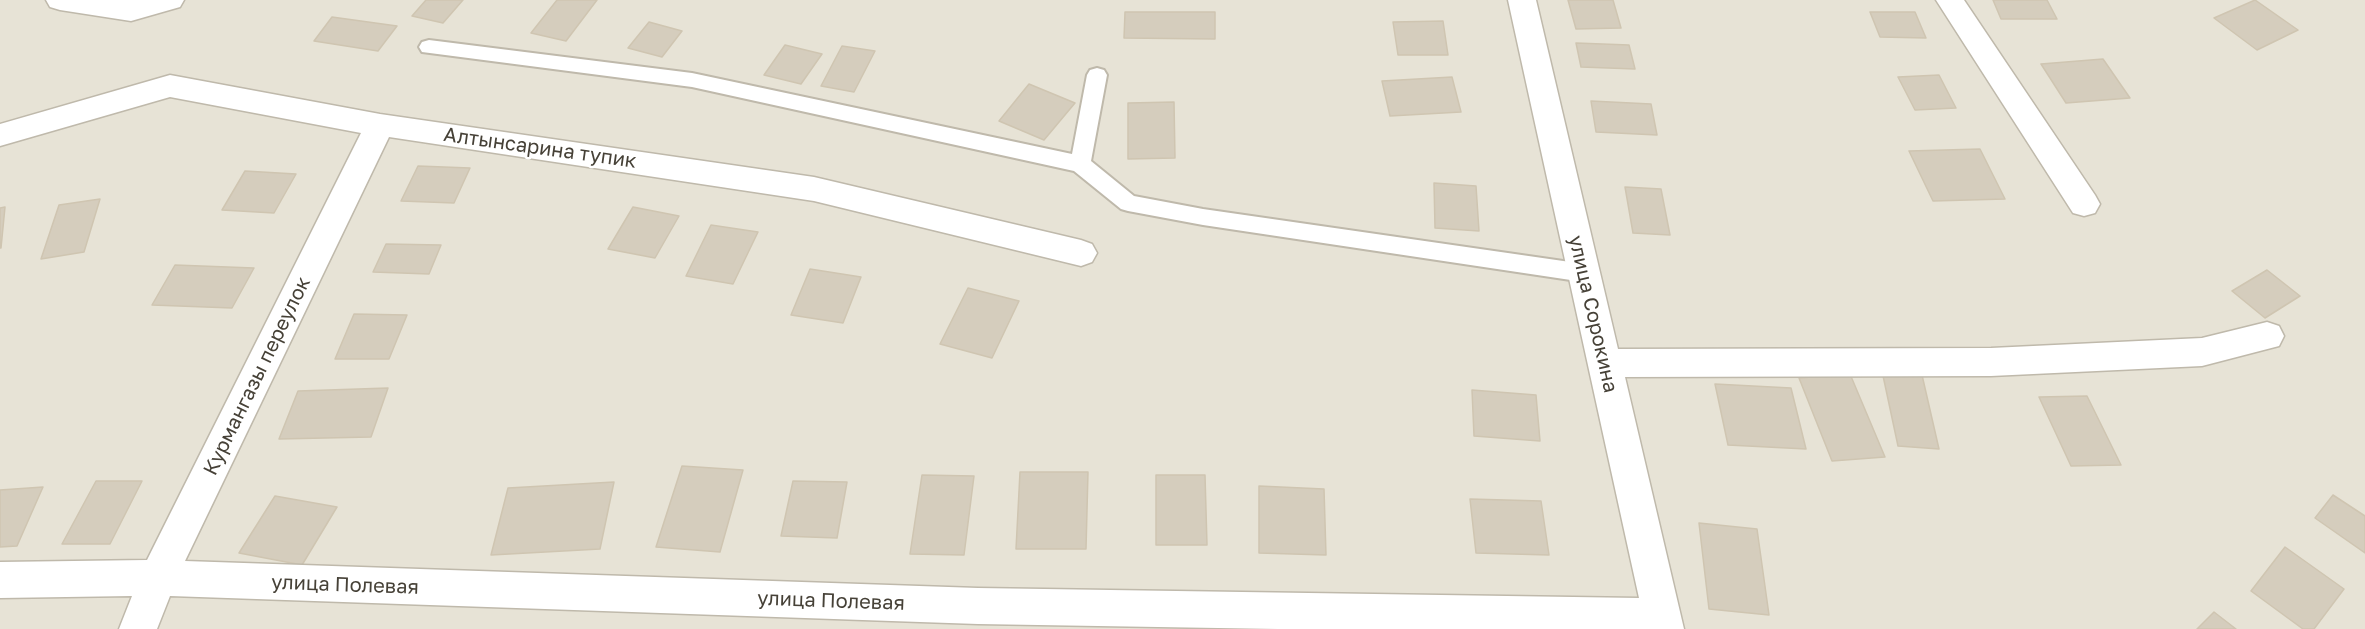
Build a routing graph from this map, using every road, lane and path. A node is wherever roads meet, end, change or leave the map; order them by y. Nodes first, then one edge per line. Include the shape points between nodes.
1 (60, 0) edge
2 (170, 0) edge
3 (1522, 0) edge
4 (1950, 0) edge
5 (429, 47) dead end
6 (1097, 75) dead end
7 (380, 125) junction
8 (0, 135) edge
9 (1080, 164) junction
10 (2084, 204) dead end
11 (1081, 253) dead end
12 (1584, 273) junction
13 (2267, 336) dead end
14 (1604, 363) junction
15 (158, 578) junction
16 (0, 580) edge
17 (977, 617) edge
18 (1664, 623) edge
19 (138, 629) edge

1 - 2 street via 131,11
3 - 12 street, улица Сорокина
4 - 10 street
5 - 9 lane via 692,80
6 - 9 lane
7 - 8 street, Алтынсарина тупик via 170,86
7 - 11 street, Алтынсарина тупик via 814,189
7 - 15 street, Курмангазы переулок
9 - 12 lane via 1128,203
12 - 14 street, улица Сорокина
13 - 14 street via 2202,352 1991,362
14 - 18 street, улица Сорокина
15 - 16 street, улица Полевая
15 - 17 street, улица Полевая
15 - 19 street, Курмангазы переулок
17 - 18 street, улица Полевая

